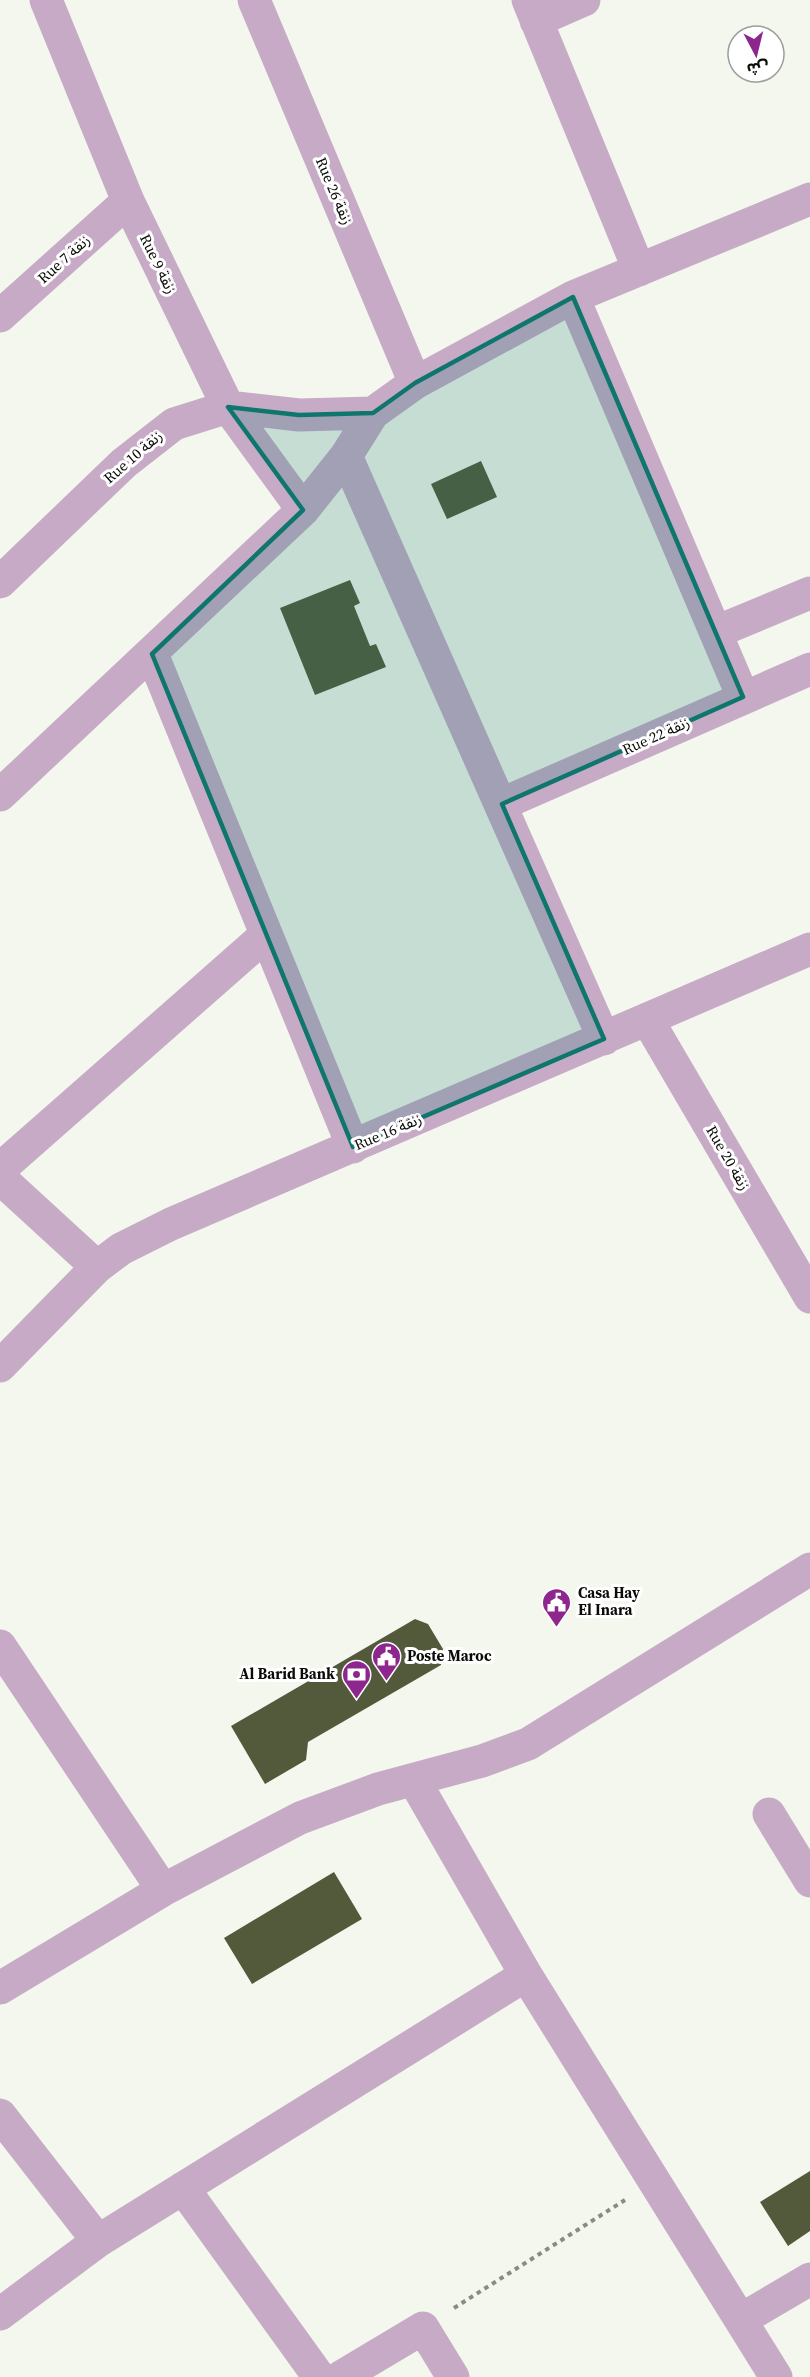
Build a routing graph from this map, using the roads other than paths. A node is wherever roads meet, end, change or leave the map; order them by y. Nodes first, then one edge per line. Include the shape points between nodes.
1 (46, 0) edge
2 (254, 0) edge
3 (584, 0) edge
4 (532, 10) edge
5 (128, 201) junction
6 (809, 203) edge
7 (639, 270) junction
8 (573, 297) junction
9 (0, 316) edge
10 (415, 383) junction
11 (228, 407) junction
12 (373, 413) junction
13 (346, 456) junction
14 (303, 510) junction
15 (0, 582) edge
16 (810, 592) edge
17 (716, 632) junction
18 (152, 654) junction
19 (810, 669) edge
20 (743, 697) junction
21 (0, 795) edge
22 (502, 804) junction
23 (266, 935) junction
24 (810, 949) edge
25 (647, 1019) junction
26 (604, 1039) junction
27 (353, 1147) junction
28 (0, 1169) edge
29 (0, 1178) edge
30 (97, 1267) junction
31 (810, 1297) edge
32 (0, 1366) edge
33 (810, 1569) edge
34 (0, 1646) edge
35 (414, 1780) junction
36 (769, 1814) dead end
37 (810, 1881) edge
38 (163, 1890) junction
39 (526, 1975) junction
40 (0, 1988) edge
41 (0, 2115) edge
42 (183, 2188) junction
43 (98, 2241) junction
44 (810, 2279) edge
45 (0, 2314) edge
46 (742, 2319) junction
47 (319, 2377) edge
48 (341, 2377) edge
49 (453, 2377) edge
50 (776, 2377) edge

1 - 5 street, Rue 9 زنقة
2 - 10 street, Rue 26 زنقة
3 - 4 street
4 - 7 street
5 - 9 street, Rue 7 زنقة
5 - 11 street, Rue 9 زنقة
6 - 7 street
7 - 8 street
8 - 10 street
8 - 17 street
10 - 12 street
11 - 12 street, Rue 10 زنقة via 299,415
11 - 14 street, Rue 9 زنقة
11 - 15 street, Rue 10 زنقة via 174,424 149,442
12 - 13 street
13 - 14 street
13 - 22 street
14 - 18 street
16 - 17 street
17 - 20 street
18 - 21 street
18 - 23 street
19 - 20 street, Rue 22 زنقة
20 - 22 street, Rue 22 زنقة
22 - 26 street
23 - 27 street
23 - 28 street
24 - 25 street, Rue 16 زنقة
25 - 26 street, Rue 16 زنقة
25 - 31 street, Rue 20 زنقة
26 - 27 street, Rue 16 زنقة
27 - 30 street, Rue 16 زنقة via 171,1224
29 - 30 street
30 - 32 street, Rue 16 زنقة
33 - 35 street via 528,1744
34 - 38 street
35 - 38 street via 300,1818
35 - 39 street
36 - 37 street
38 - 40 street
39 - 42 street
39 - 46 street
41 - 43 street
42 - 43 street
42 - 47 street
43 - 45 street
44 - 46 street
46 - 50 street
48 - 49 street via 423,2328

